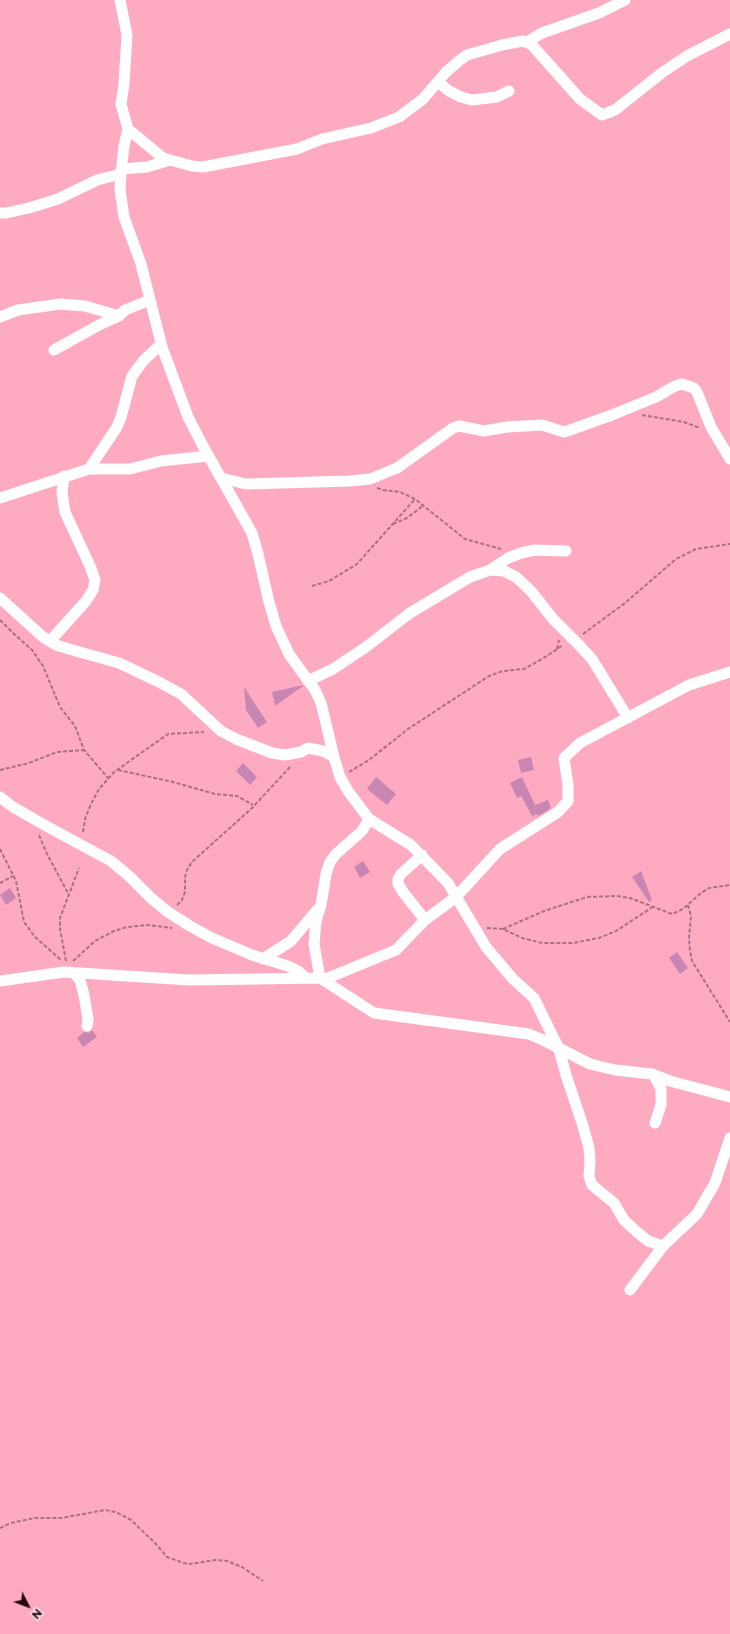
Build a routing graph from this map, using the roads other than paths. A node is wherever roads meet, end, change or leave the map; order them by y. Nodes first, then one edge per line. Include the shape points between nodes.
1 (120, 0) edge
2 (625, 0) edge
3 (730, 34) edge
4 (528, 42) junction
5 (438, 82) junction
6 (509, 91) dead end
7 (128, 129) junction
8 (170, 160) junction
9 (121, 172) junction
10 (0, 213) edge
11 (150, 300) junction
12 (118, 316) junction
13 (0, 317) edge
14 (161, 344) junction
15 (54, 350) dead end
16 (208, 456) junction
17 (730, 459) edge
18 (89, 469) junction
19 (64, 476) junction
20 (221, 478) junction
21 (0, 498) edge
22 (566, 551) dead end
23 (490, 570) junction
24 (0, 598) edge
25 (50, 641) junction
26 (730, 672) edge
27 (308, 682) junction
28 (628, 718) junction
29 (334, 757) junction
30 (0, 797) edge
31 (370, 819) junction
32 (422, 855) junction
33 (456, 897) junction
34 (321, 905) junction
35 (425, 920) junction
36 (263, 959) junction
37 (69, 972) junction
38 (305, 977) junction
39 (3, 978) edge
40 (322, 979) junction
41 (87, 1026) dead end
42 (559, 1049) junction
43 (654, 1075) junction
44 (730, 1097) edge
45 (655, 1123) dead end
46 (730, 1138) edge
47 (663, 1246) junction
48 (630, 1290) dead end

1 - 7 street via 127,35 121,104
2 - 4 street via 599,13 542,33
3 - 4 street via 687,56 615,110 602,115 580,99
4 - 5 street via 502,45 467,55
5 - 6 street via 461,97 472,100 497,97
5 - 8 street via 423,99 399,117 353,133 322,139 297,148 203,167
7 - 8 street via 163,158
7 - 9 street
8 - 9 street
9 - 10 street via 97,180 58,199
9 - 11 street via 120,190 124,217 141,264
11 - 12 street via 125,310
11 - 14 street
12 - 13 street via 85,306 60,304 18,310
12 - 15 street
14 - 16 street via 188,417
14 - 18 street via 132,376 117,427
16 - 18 street via 161,460 130,469
16 - 20 street
17 - 20 street via 711,427 697,392 682,384 588,425 564,432 542,425 484,431 459,426 397,468 370,479 246,484
18 - 19 street
19 - 21 street
19 - 25 street via 62,493 65,512 95,580 94,590 86,601
20 - 27 street via 252,533 276,626 289,654
22 - 23 street via 535,550 521,553
23 - 27 street via 470,577 410,613 366,646
23 - 28 street via 504,571 516,577 531,592 592,659
24 - 25 street
25 - 29 street via 119,663 159,682 181,694 221,731 236,739 285,756 308,748 323,751
26 - 28 street via 690,685
27 - 29 street via 321,702
28 - 33 street via 580,743 564,758 568,801 558,812 500,848
29 - 31 street via 340,777 348,791
30 - 36 street via 35,820 111,861 168,912 212,938
31 - 32 street
31 - 34 street via 362,831 330,862
32 - 33 street via 448,883
32 - 35 street via 398,879 401,888
33 - 35 street
33 - 42 street via 486,947 534,998
34 - 36 street via 291,941
34 - 40 street via 316,921 314,944
35 - 40 street via 396,950
36 - 38 street via 288,966
37 - 38 street via 190,980
37 - 39 street
37 - 41 street via 80,980 88,1019
38 - 40 street
40 - 42 street via 374,1013 529,1034
42 - 43 street via 590,1064
42 - 47 street via 589,1148 589,1176 592,1185 614,1203 624,1220 637,1232 648,1241
43 - 44 street
43 - 45 street via 661,1089 661,1105
46 - 47 street via 716,1183 697,1214
47 - 48 street

